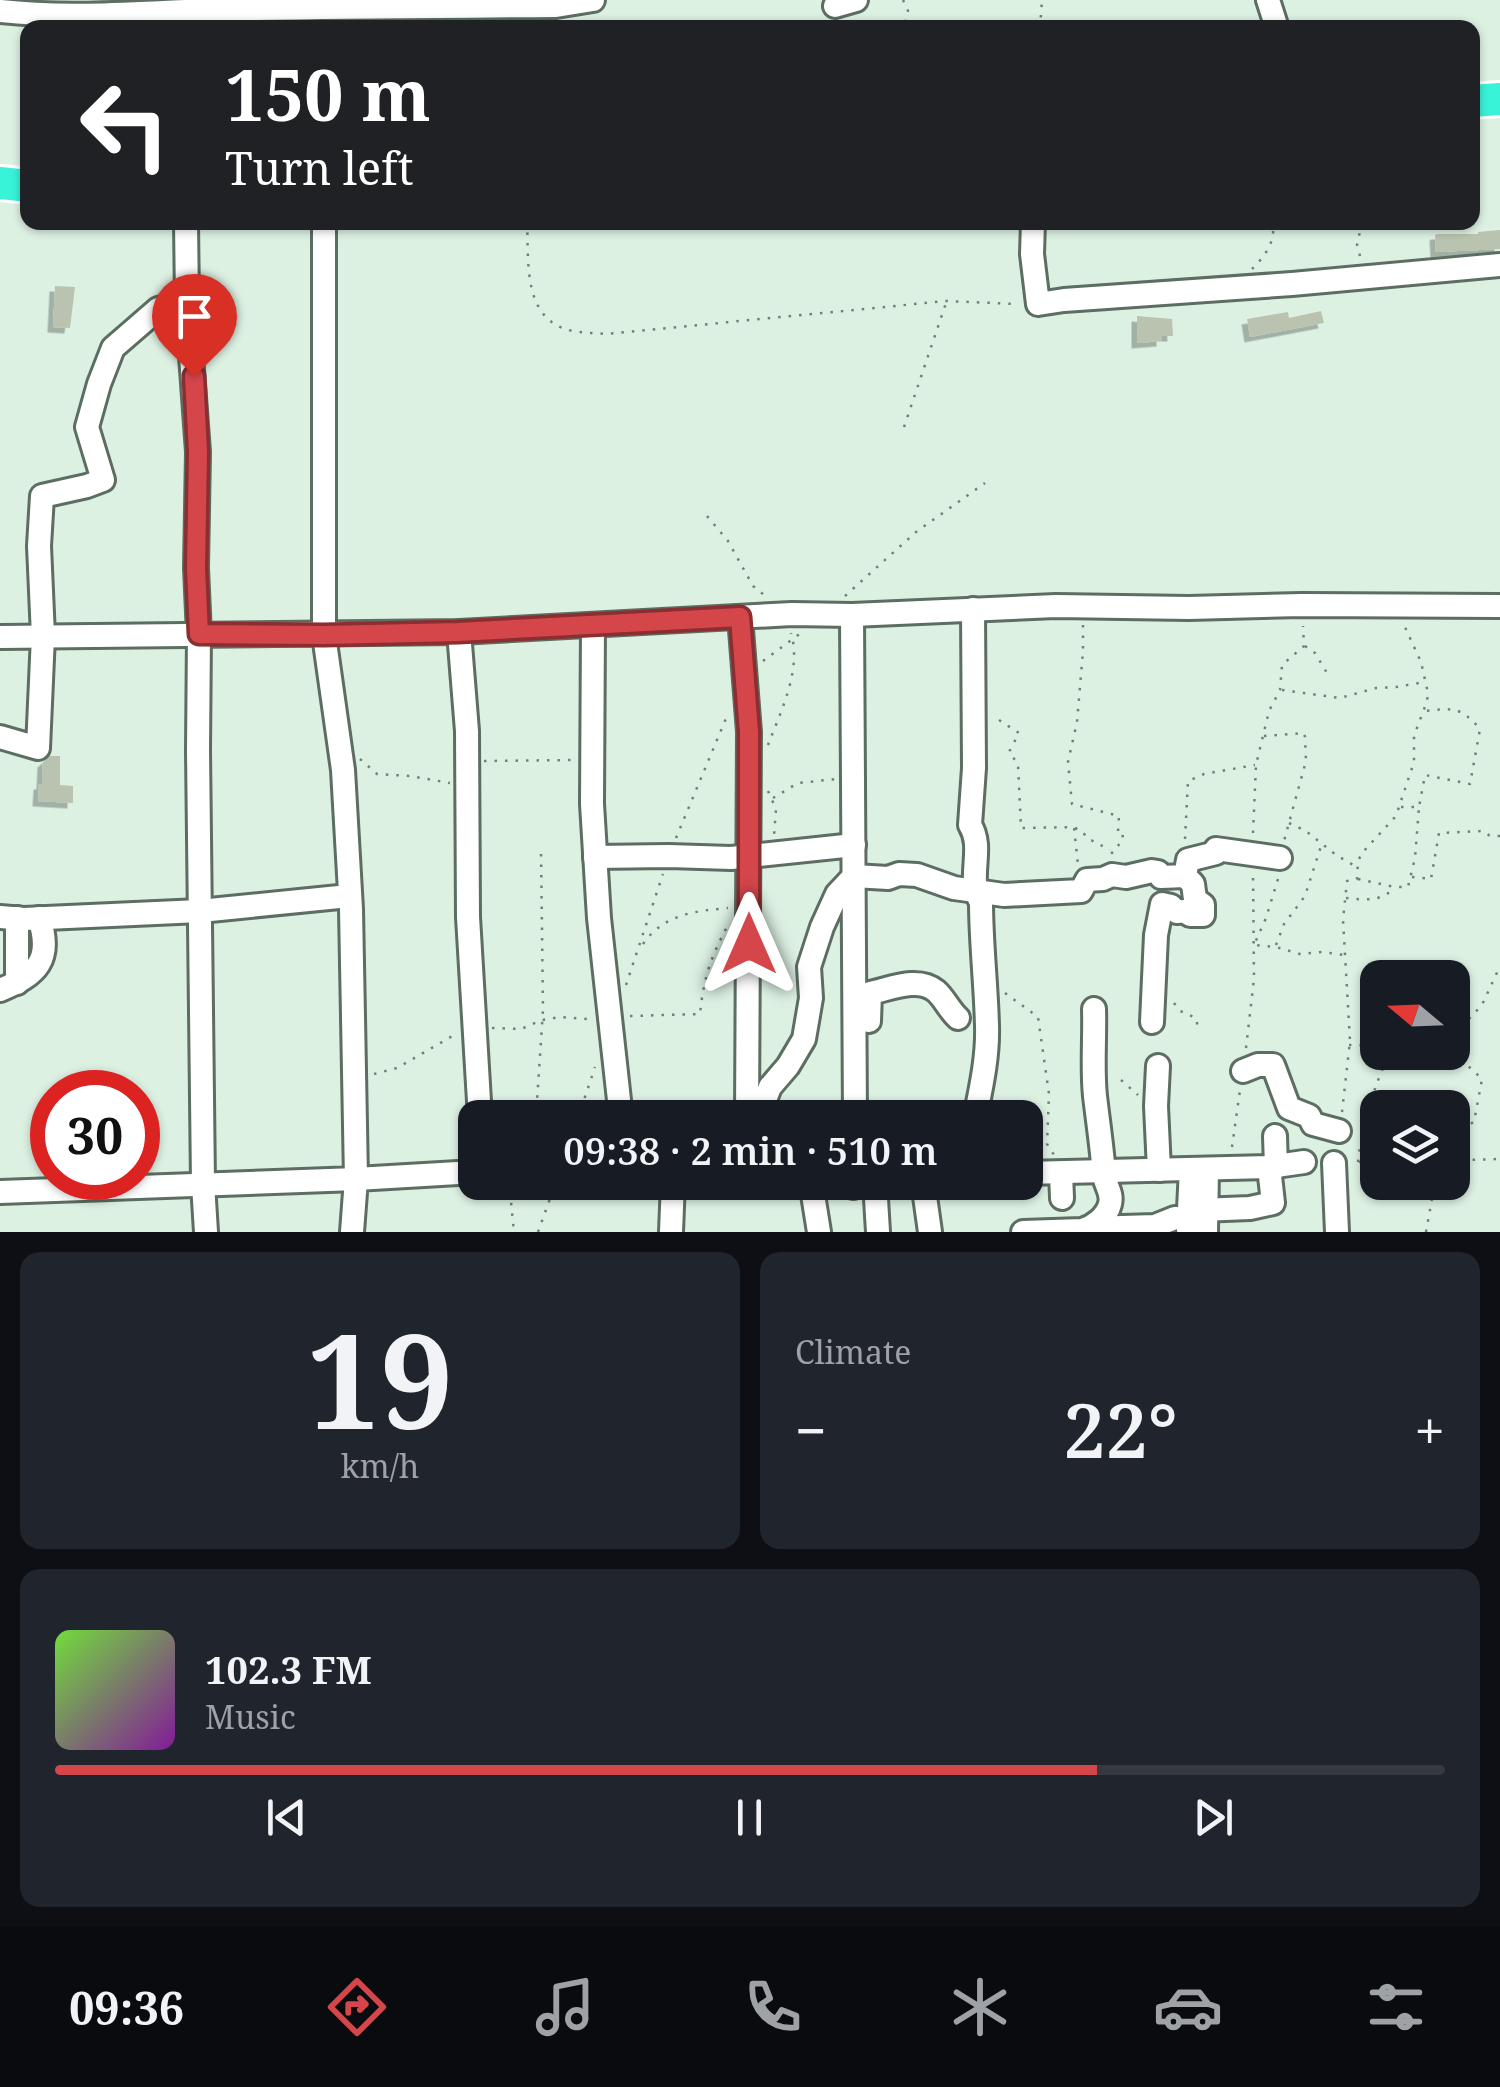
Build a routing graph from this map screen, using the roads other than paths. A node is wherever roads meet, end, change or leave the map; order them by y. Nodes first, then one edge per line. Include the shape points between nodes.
1 (593, 0) edge
2 (0, 12) edge
3 (186, 230) edge
4 (324, 230) edge
5 (1033, 230) edge
6 (1500, 264) edge
7 (186, 301) junction
8 (1500, 606) edge
9 (973, 610) junction
10 (852, 615) junction
11 (740, 617) junction
12 (593, 624) junction
13 (458, 632) junction
14 (199, 634) junction
15 (324, 635) junction
16 (43, 636) junction
17 (0, 637) edge
18 (0, 737) edge
19 (854, 845) junction
20 (750, 855) junction
21 (596, 857) junction
22 (1280, 858) road end
23 (1186, 868) junction
24 (854, 876) junction
25 (975, 893) junction
26 (349, 896) junction
27 (200, 911) junction
28 (19, 918) edge
29 (8, 986) edge
30 (1094, 1009) dead end
31 (958, 1018) dead end
32 (1152, 1022) dead end
33 (1158, 1066) dead end
34 (1243, 1071) road end
35 (479, 1100) edge
36 (619, 1100) edge
37 (747, 1100) edge
38 (765, 1100) edge
39 (858, 1100) edge
40 (860, 1100) edge
41 (977, 1100) edge
42 (1339, 1130) road end
43 (1276, 1136) dead end
44 (1304, 1162) dead end
45 (1351, 1162) road end
46 (1272, 1167) junction
47 (1199, 1169) junction
48 (1160, 1170) junction
49 (1104, 1172) junction
50 (458, 1173) edge
51 (1061, 1173) junction
52 (1043, 1176) edge
53 (356, 1179) junction
54 (203, 1184) junction
55 (0, 1192) edge
56 (1062, 1198) dead end
57 (672, 1200) edge
58 (814, 1200) edge
59 (869, 1200) edge
60 (926, 1200) edge
61 (1197, 1223) edge
62 (1090, 1228) junction
63 (206, 1232) edge
64 (352, 1232) edge
65 (671, 1232) edge
66 (819, 1232) edge
67 (878, 1232) edge
68 (930, 1232) edge
69 (1023, 1232) edge
70 (1337, 1232) edge

1 - 2 street via 130,15
3 - 7 street
4 - 15 street
5 - 6 street via 1038,304
7 - 14 street via 198,452
7 - 16 street via 158,309 113,348 87,426 103,480 42,496
8 - 9 street
9 - 10 street
9 - 25 street
10 - 11 street
10 - 19 street
11 - 12 street
11 - 20 street
12 - 13 street
12 - 21 street
13 - 15 street
13 - 35 street
14 - 15 street
14 - 16 street
14 - 27 street
15 - 26 street via 343,770
16 - 17 street
16 - 18 street via 38,748
19 - 20 street
19 - 24 street
20 - 21 street
20 - 37 street
21 - 36 street
22 - 23 street via 1216,849
23 - 25 street via 1161,877 1152,870 1126,877 1112,863 1103,879 1087,880 1081,891
23 - 32 street via 1203,914 1162,904
24 - 25 street via 917,874
24 - 38 street via 837,894 809,967 812,998 804,1039
24 - 39 street
25 - 41 street via 981,902 986,1046
26 - 27 street
26 - 53 street
27 - 28 street
27 - 54 street
28 - 29 street via 46,938 38,968
30 - 49 street
31 - 40 street via 925,984 870,993 870,1056
33 - 48 street
34 - 42 street via 1273,1066 1290,1108 1313,1124
43 - 46 street
44 - 46 street
45 - 70 street
46 - 47 street
46 - 61 street via 1273,1203
47 - 48 street
47 - 61 street via 1208,1178
48 - 49 street
49 - 51 street
49 - 62 street via 1110,1205
50 - 53 street
51 - 52 street
51 - 56 street
53 - 54 street
53 - 64 street
54 - 55 street
54 - 63 street
57 - 65 street
58 - 66 street
59 - 67 street
60 - 68 street
61 - 62 street via 1175,1218 1155,1226
62 - 69 street

